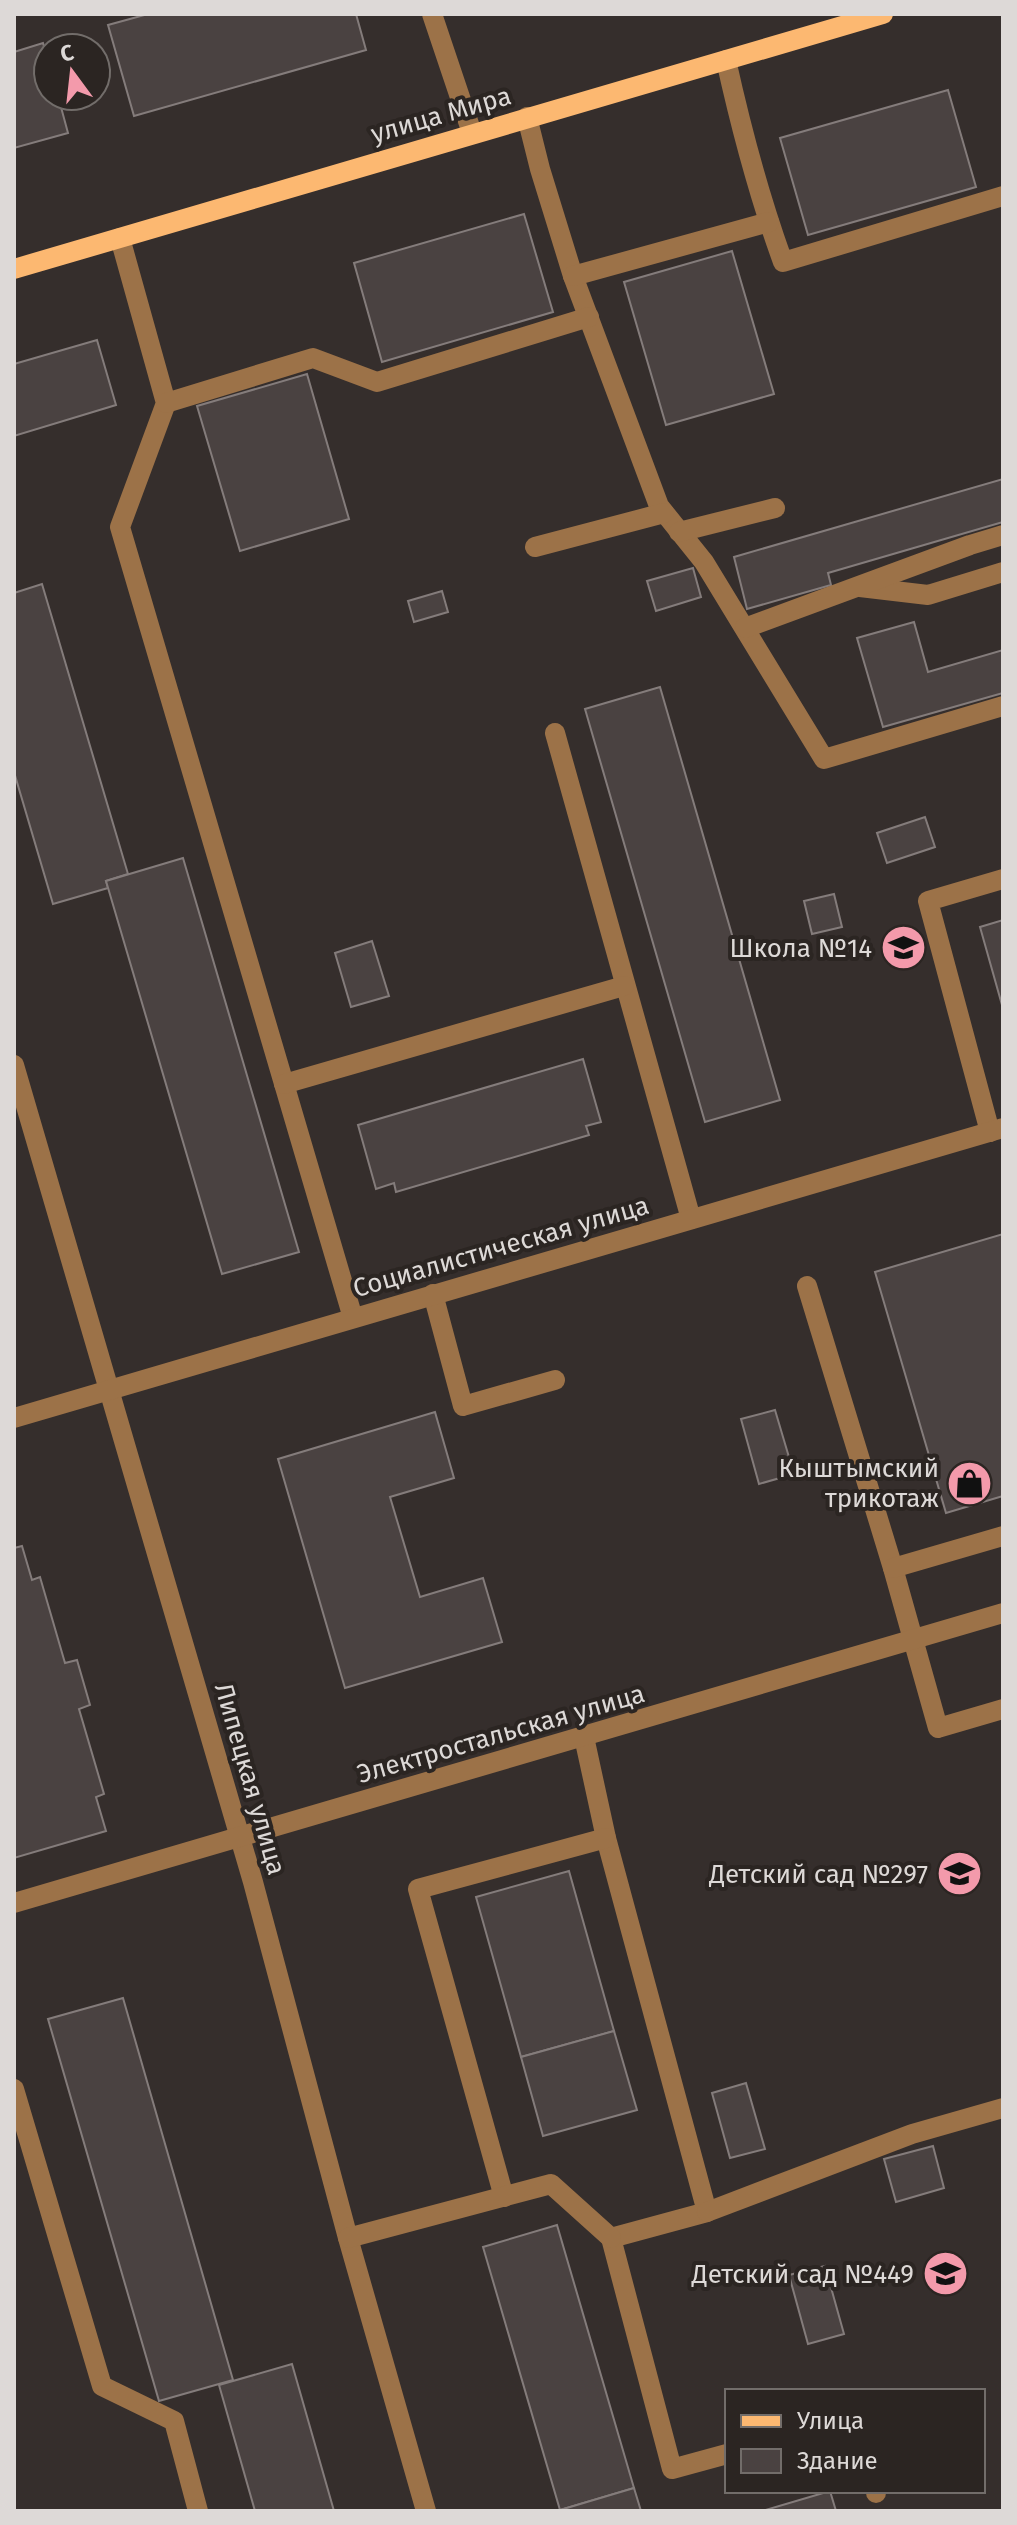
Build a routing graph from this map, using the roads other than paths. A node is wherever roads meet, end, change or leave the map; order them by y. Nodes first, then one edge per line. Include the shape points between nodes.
1 (432, 14) edge
2 (883, 14) edge
3 (726, 60) junction
4 (527, 117) junction
5 (472, 133) junction
6 (1003, 196) edge
7 (769, 222) junction
8 (120, 238) junction
9 (14, 269) edge
10 (573, 276) junction
11 (589, 317) junction
12 (166, 403) junction
13 (775, 508) dead end
14 (664, 513) junction
15 (679, 532) junction
16 (1003, 535) edge
17 (535, 547) dead end
18 (1003, 572) edge
19 (856, 587) junction
20 (745, 628) junction
21 (1003, 706) edge
22 (555, 733) dead end
23 (1003, 879) edge
24 (624, 986) junction
25 (14, 1065) edge
26 (284, 1084) junction
27 (996, 1130) edge
28 (691, 1219) junction
29 (807, 1286) dead end
30 (433, 1294) junction
31 (353, 1318) junction
32 (555, 1380) dead end
33 (108, 1390) junction
34 (14, 1418) edge
35 (1003, 1536) edge
36 (893, 1568) junction
37 (1003, 1613) edge
38 (912, 1640) junction
39 (1003, 1709) edge
40 (584, 1737) junction
41 (606, 1838) junction
42 (240, 1839) junction
43 (14, 1903) edge
44 (14, 2089) edge
45 (1003, 2108) edge
46 (504, 2197) junction
47 (707, 2212) junction
48 (348, 2238) junction
49 (611, 2238) junction
50 (725, 2455) edge
51 (198, 2511) edge
52 (426, 2511) edge

1 - 5 street
2 - 3 main road, улица Мира
3 - 4 main road, улица Мира
3 - 7 street
4 - 5 main road, улица Мира
4 - 10 street
5 - 8 main road, улица Мира
6 - 7 street via 783,262
7 - 10 street
8 - 9 main road, улица Мира
8 - 12 street
10 - 11 street
11 - 12 street via 377,382 313,358
11 - 14 street
12 - 26 street via 120,527
13 - 15 street
14 - 15 street
14 - 17 street
15 - 20 street
16 - 19 street
18 - 19 street via 928,595
19 - 20 street
20 - 21 street via 824,759
22 - 24 street
23 - 27 street via 928,901
24 - 26 street
24 - 28 street
25 - 33 street, Липецкая улица
26 - 31 street
27 - 28 street, Социалистическая улица
28 - 30 street, Социалистическая улица
29 - 36 street
30 - 31 street, Социалистическая улица
30 - 32 street via 463,1406
31 - 33 street, Социалистическая улица
33 - 34 street, Социалистическая улица
33 - 42 street, Липецкая улица
35 - 36 street
36 - 38 street
37 - 38 street, Электростальская улица
38 - 39 street via 938,1728
38 - 40 street, Электростальская улица
40 - 41 street
40 - 42 street, Электростальская улица
41 - 46 street via 418,1889
41 - 47 street
42 - 43 street, Электростальская улица
42 - 48 street, Липецкая улица
44 - 51 street via 102,2386 174,2421
45 - 47 street via 912,2134
46 - 48 street
46 - 49 street via 551,2184
47 - 49 street
48 - 52 street, Липецкая улица
49 - 50 street via 672,2469

